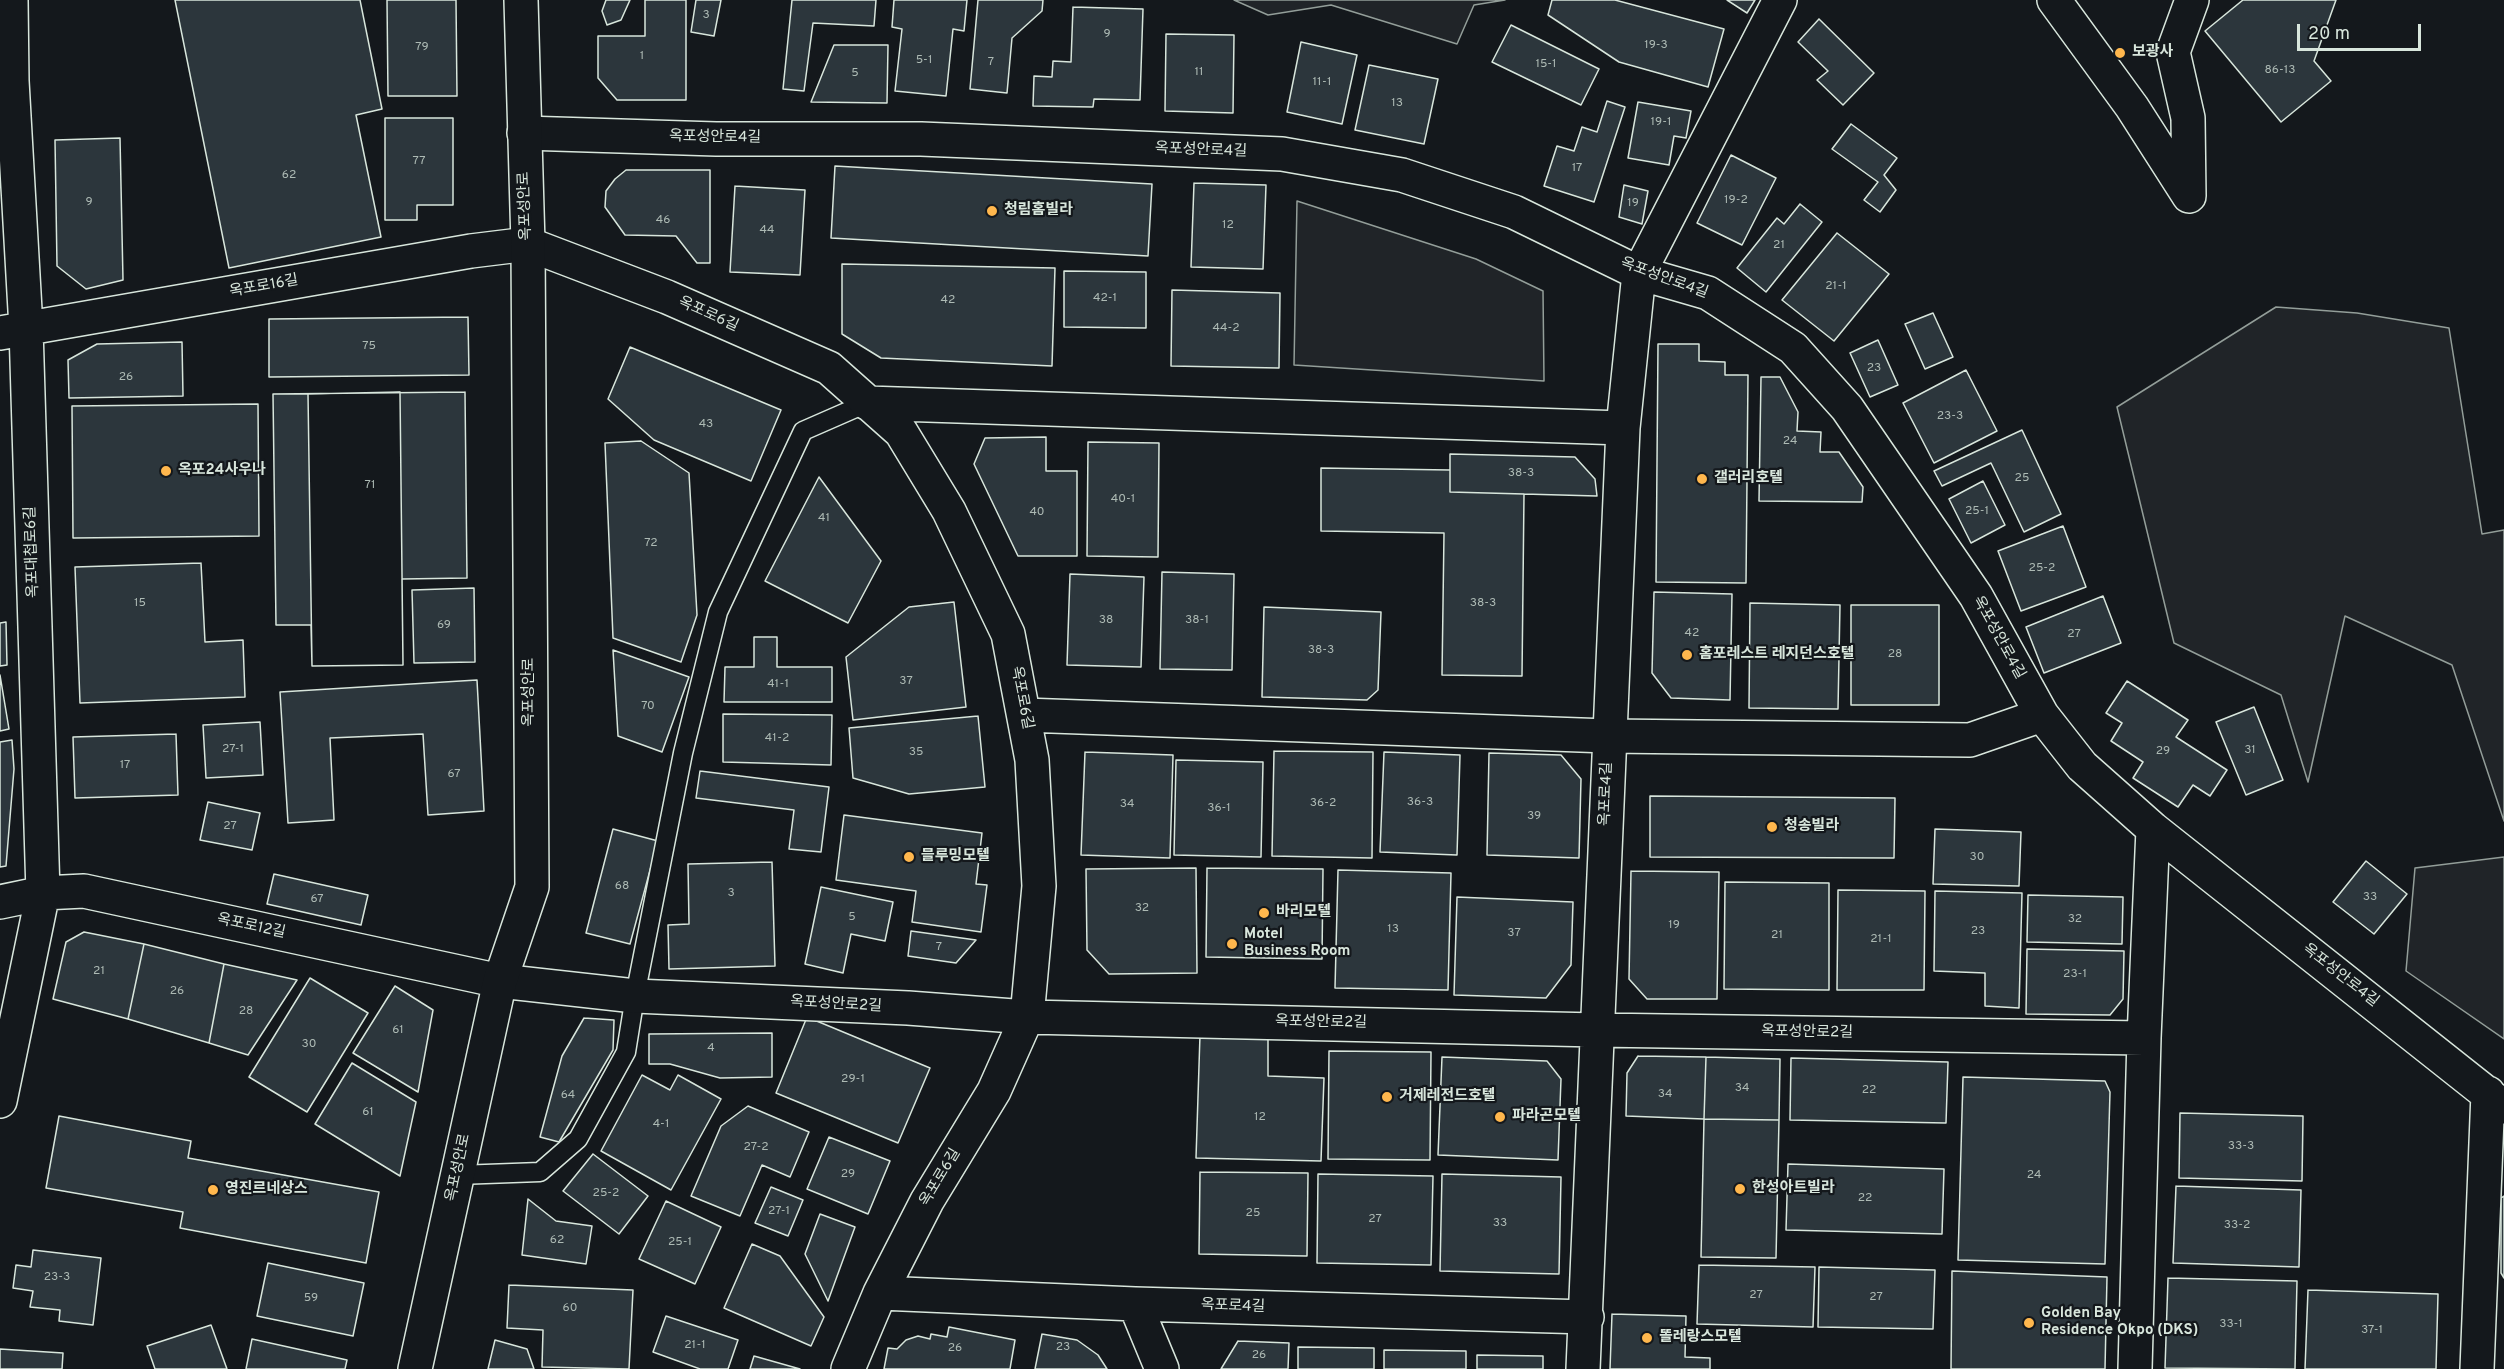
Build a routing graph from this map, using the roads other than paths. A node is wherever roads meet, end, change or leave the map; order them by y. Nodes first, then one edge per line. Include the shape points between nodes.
1 (11, 0) edge
2 (521, 0) edge
3 (1780, 0) edge
4 (2054, 0) edge
5 (2192, 0) edge
6 (6, 82) edge
7 (524, 133) junction
8 (528, 244) junction
9 (1639, 273) junction
10 (13, 331) edge
11 (867, 403) junction
12 (1623, 428) junction
13 (1024, 715) junction
14 (2042, 715) junction
15 (1608, 736) junction
16 (2153, 829) junction
17 (43, 893) junction
18 (0, 903) edge
19 (500, 981) junction
20 (635, 996) junction
21 (1027, 1017) junction
22 (1597, 1030) junction
23 (2144, 1038) junction
24 (2496, 1100) edge
25 (0, 1101) edge
26 (458, 1175) junction
27 (880, 1293) junction
28 (1135, 1304) junction
29 (1587, 1317) junction
30 (415, 1369) edge
31 (848, 1369) edge
32 (1162, 1369) edge
33 (1583, 1369) edge
34 (2135, 1369) edge
35 (2477, 1369) edge

1 - 6 street, 옥포대첩로6길
2 - 7 street, 옥포성안로
3 - 9 street
4 - 5 street via 2132,106 2189,196 2188,118 2173,52
6 - 10 street, 옥포대첩로6길
7 - 8 street, 옥포성안로
7 - 9 street, 옥포성안로4길 via 716,139 921,139 1282,154 1402,176 1514,212
8 - 10 street, 옥포로16길 via 471,250
8 - 11 street, 옥포로6길 via 667,297 828,368
8 - 19 street, 옥포성안로 via 532,887
9 - 12 street, 옥포로4길
9 - 14 street, 옥포성안로4길 via 1708,292 1793,348 1848,408 1976,596
10 - 17 street, 옥포대첩로6길
11 - 12 street
11 - 13 street, 옥포로6길 via 901,432 949,511 1008,634
11 - 20 lane via 803,431 718,612 683,753
12 - 15 street, 옥포로4길
13 - 15 street
13 - 21 street, 옥포로6길 via 1032,760 1039,886
14 - 15 street via 1970,740
14 - 16 street, 옥포성안로4길 via 2082,766
15 - 22 street, 옥포로4길
16 - 23 street
16 - 24 street, 옥포성안로4길
17 - 18 street, 옥포로12길
17 - 19 street, 옥포로12길 via 84,891
17 - 25 street, 옥포대첩로6길
19 - 20 street, 옥포성안로2길
19 - 26 street, 옥포성안로
20 - 21 street, 옥포성안로2길
20 - 26 lane via 626,1052 578,1139 540,1172
21 - 22 street, 옥포성안로2길
21 - 27 street, 옥포로6길 via 994,1091 927,1201
22 - 23 street, 옥포성안로2길
22 - 29 street, 옥포로4길
23 - 34 street
24 - 35 street
26 - 30 street, 옥포성안로
27 - 28 street, 옥포로4길
27 - 31 street, 옥포로6길
28 - 29 street, 옥포로4길
28 - 32 street
29 - 33 street, 옥포로4길

